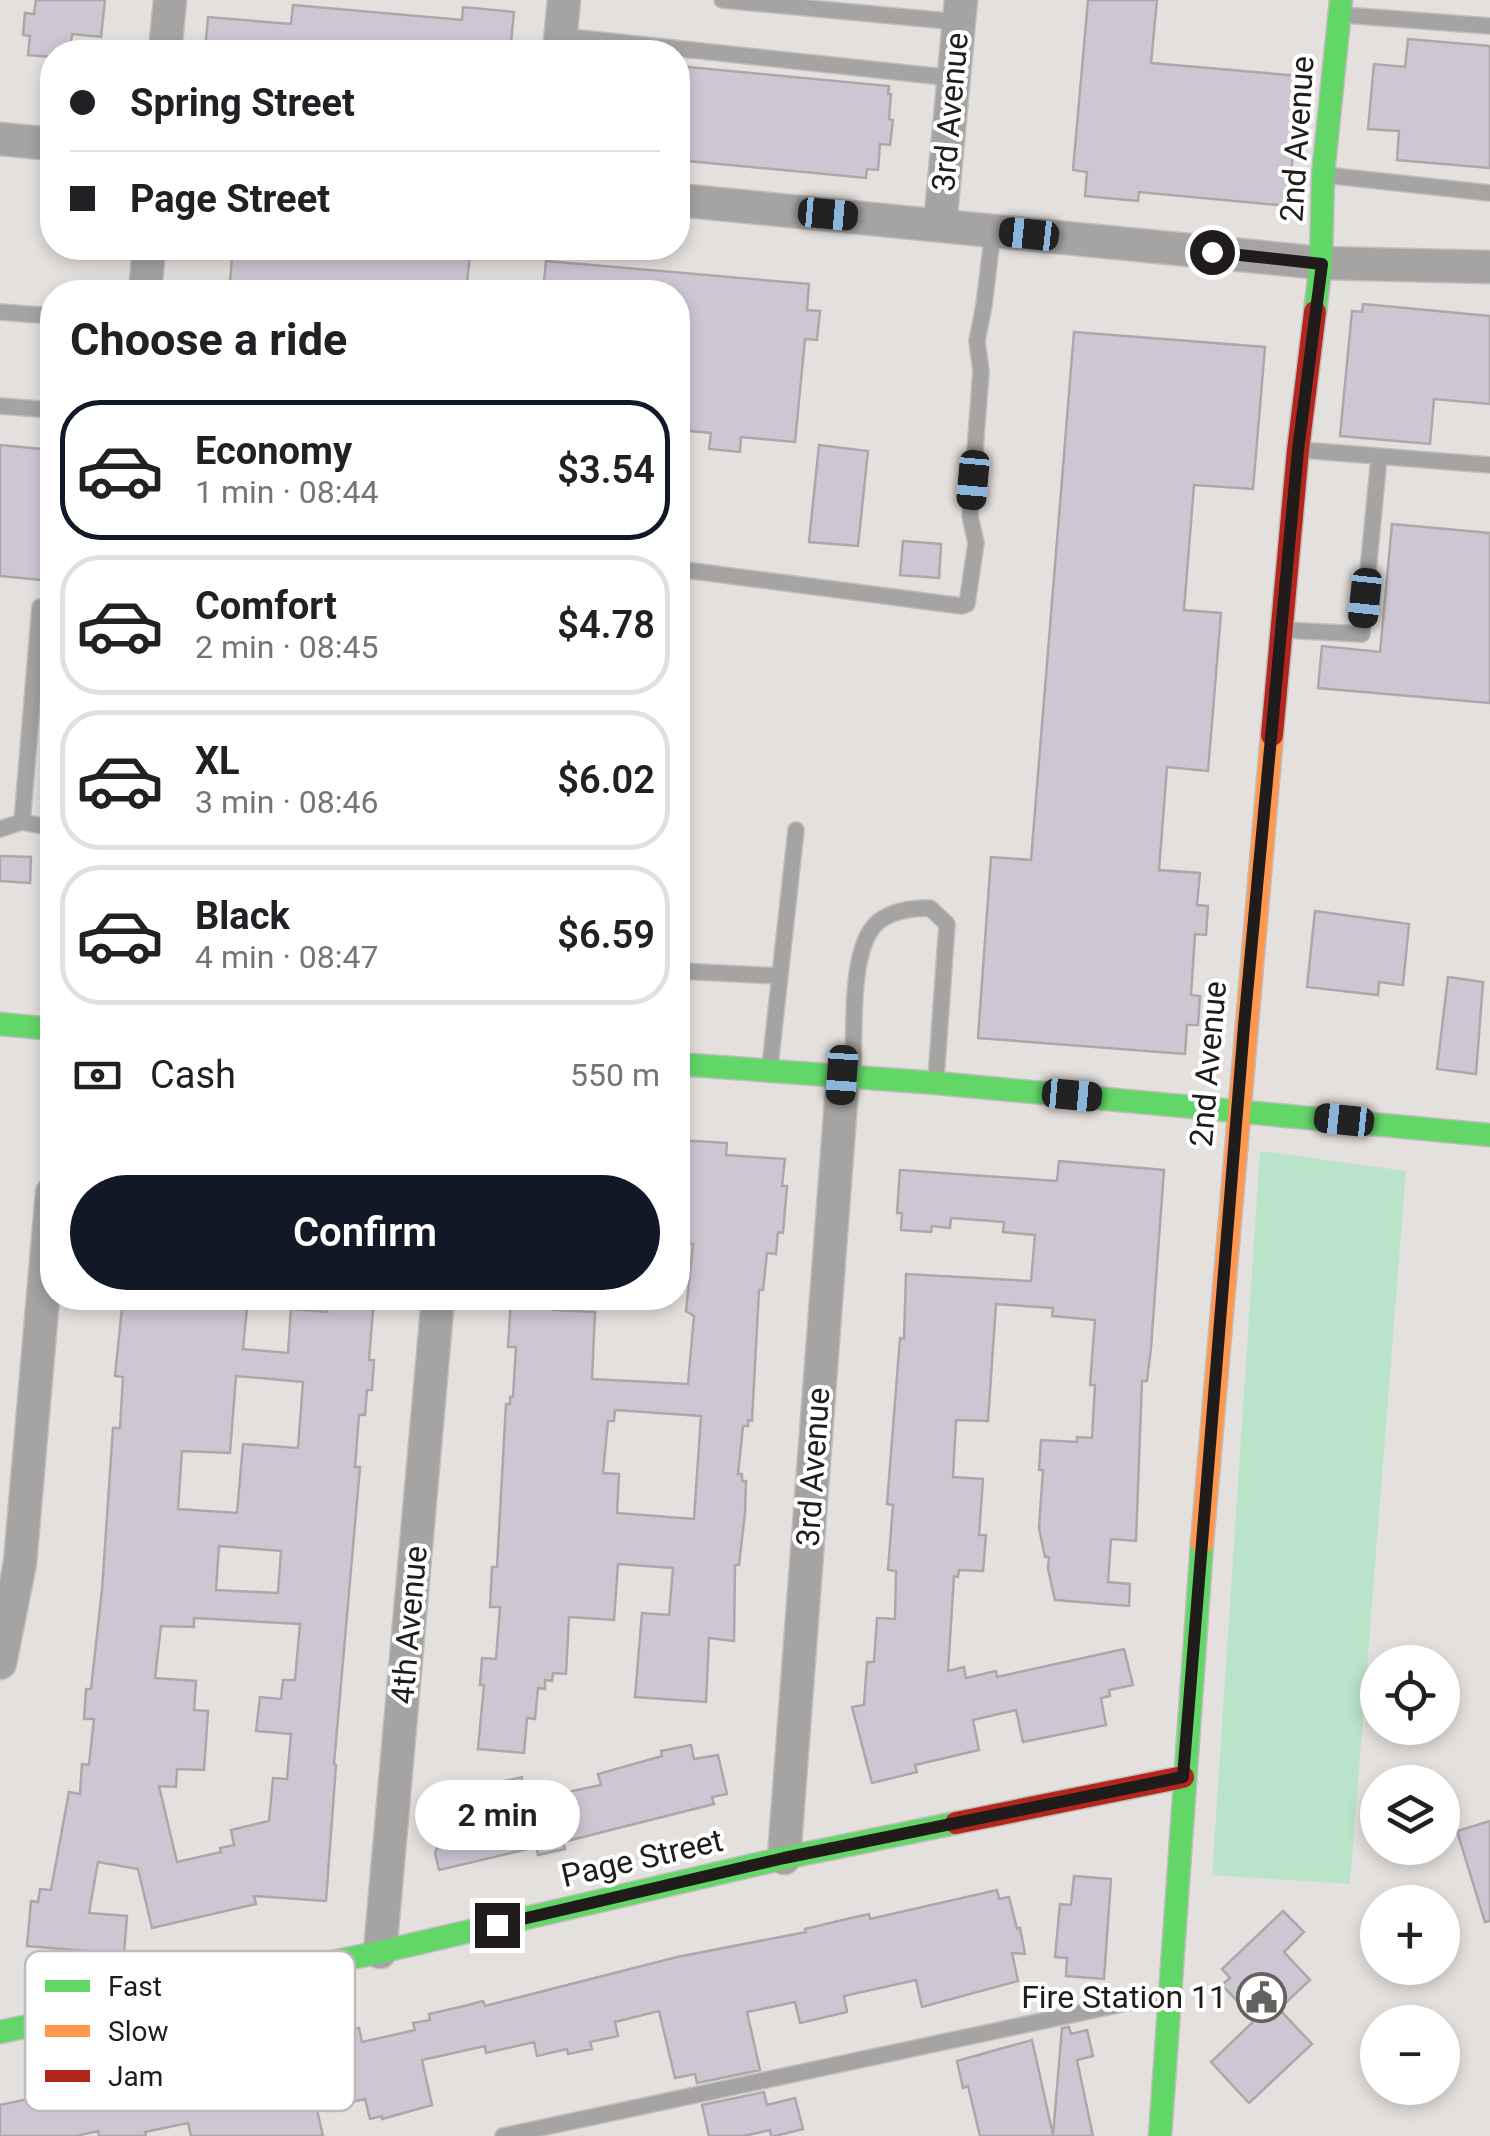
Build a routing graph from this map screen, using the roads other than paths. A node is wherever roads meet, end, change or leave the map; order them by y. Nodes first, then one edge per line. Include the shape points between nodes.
1 (170, 0) edge
2 (564, 0) edge
3 (722, 0) edge
4 (1340, 7) edge
5 (959, 11) edge
6 (1490, 26) edge
7 (166, 40) edge
8 (560, 40) edge
9 (690, 55) edge
10 (954, 78) junction
11 (0, 139) edge
12 (40, 143) edge
13 (1324, 175) junction
14 (1490, 193) edge
15 (690, 201) edge
16 (940, 225) junction
17 (992, 231) junction
18 (1322, 264) junction
19 (1490, 267) edge
20 (0, 312) edge
21 (40, 315) edge
22 (0, 406) edge
23 (40, 409) edge
24 (1298, 450) junction
25 (1379, 457) junction
26 (1490, 466) edge
27 (690, 571) edge
28 (40, 607) edge
29 (1281, 630) junction
30 (22, 822) junction
31 (40, 826) edge
32 (0, 829) edge
33 (796, 830) dead end
34 (690, 971) edge
35 (780, 976) junction
36 (0, 1024) edge
37 (40, 1027) edge
38 (690, 1065) edge
39 (770, 1070) junction
40 (848, 1075) junction
41 (936, 1083) junction
42 (1237, 1110) junction
43 (1490, 1135) edge
44 (42, 1310) edge
45 (437, 1310) edge
46 (0, 1663) edge
47 (1183, 1777) junction
48 (784, 1858) junction
49 (380, 1952) junction
50 (355, 1957) edge
51 (1168, 1994) junction
52 (25, 2027) edge
53 (0, 2032) edge
54 (503, 2136) edge
55 (1160, 2136) edge

1 - 7 street
2 - 8 street
3 - 5 lane
4 - 6 lane
4 - 13 street, 2nd Avenue
5 - 10 street, 3rd Avenue
9 - 10 lane
10 - 16 street, 3rd Avenue
11 - 12 street
13 - 14 lane
13 - 18 street, 2nd Avenue
15 - 16 street
16 - 17 street
17 - 18 street
17 - 27 lane via 976,341 981,371 970,516 976,543 968,604
18 - 19 street
18 - 24 street, 2nd Avenue
20 - 21 lane
22 - 23 lane
24 - 25 lane
24 - 29 street, 2nd Avenue
25 - 26 lane
25 - 29 lane via 1362,634
28 - 30 lane
29 - 42 street, 2nd Avenue
30 - 31 lane
30 - 32 lane
33 - 35 lane
34 - 35 lane
35 - 39 lane
36 - 37 street
38 - 39 street
39 - 40 street
40 - 41 street
40 - 41 lane via 866,936 879,921 907,908 930,908 946,924
40 - 48 street, 3rd Avenue
41 - 42 street
42 - 43 street
42 - 47 street, 2nd Avenue
44 - 46 street via 20,1563
45 - 49 street, 4th Avenue
47 - 48 street, Page Street
47 - 51 street, 2nd Avenue
48 - 49 street, Page Street
49 - 50 street, Page Street
51 - 54 lane
51 - 55 street, 2nd Avenue
52 - 53 street, Page Street

